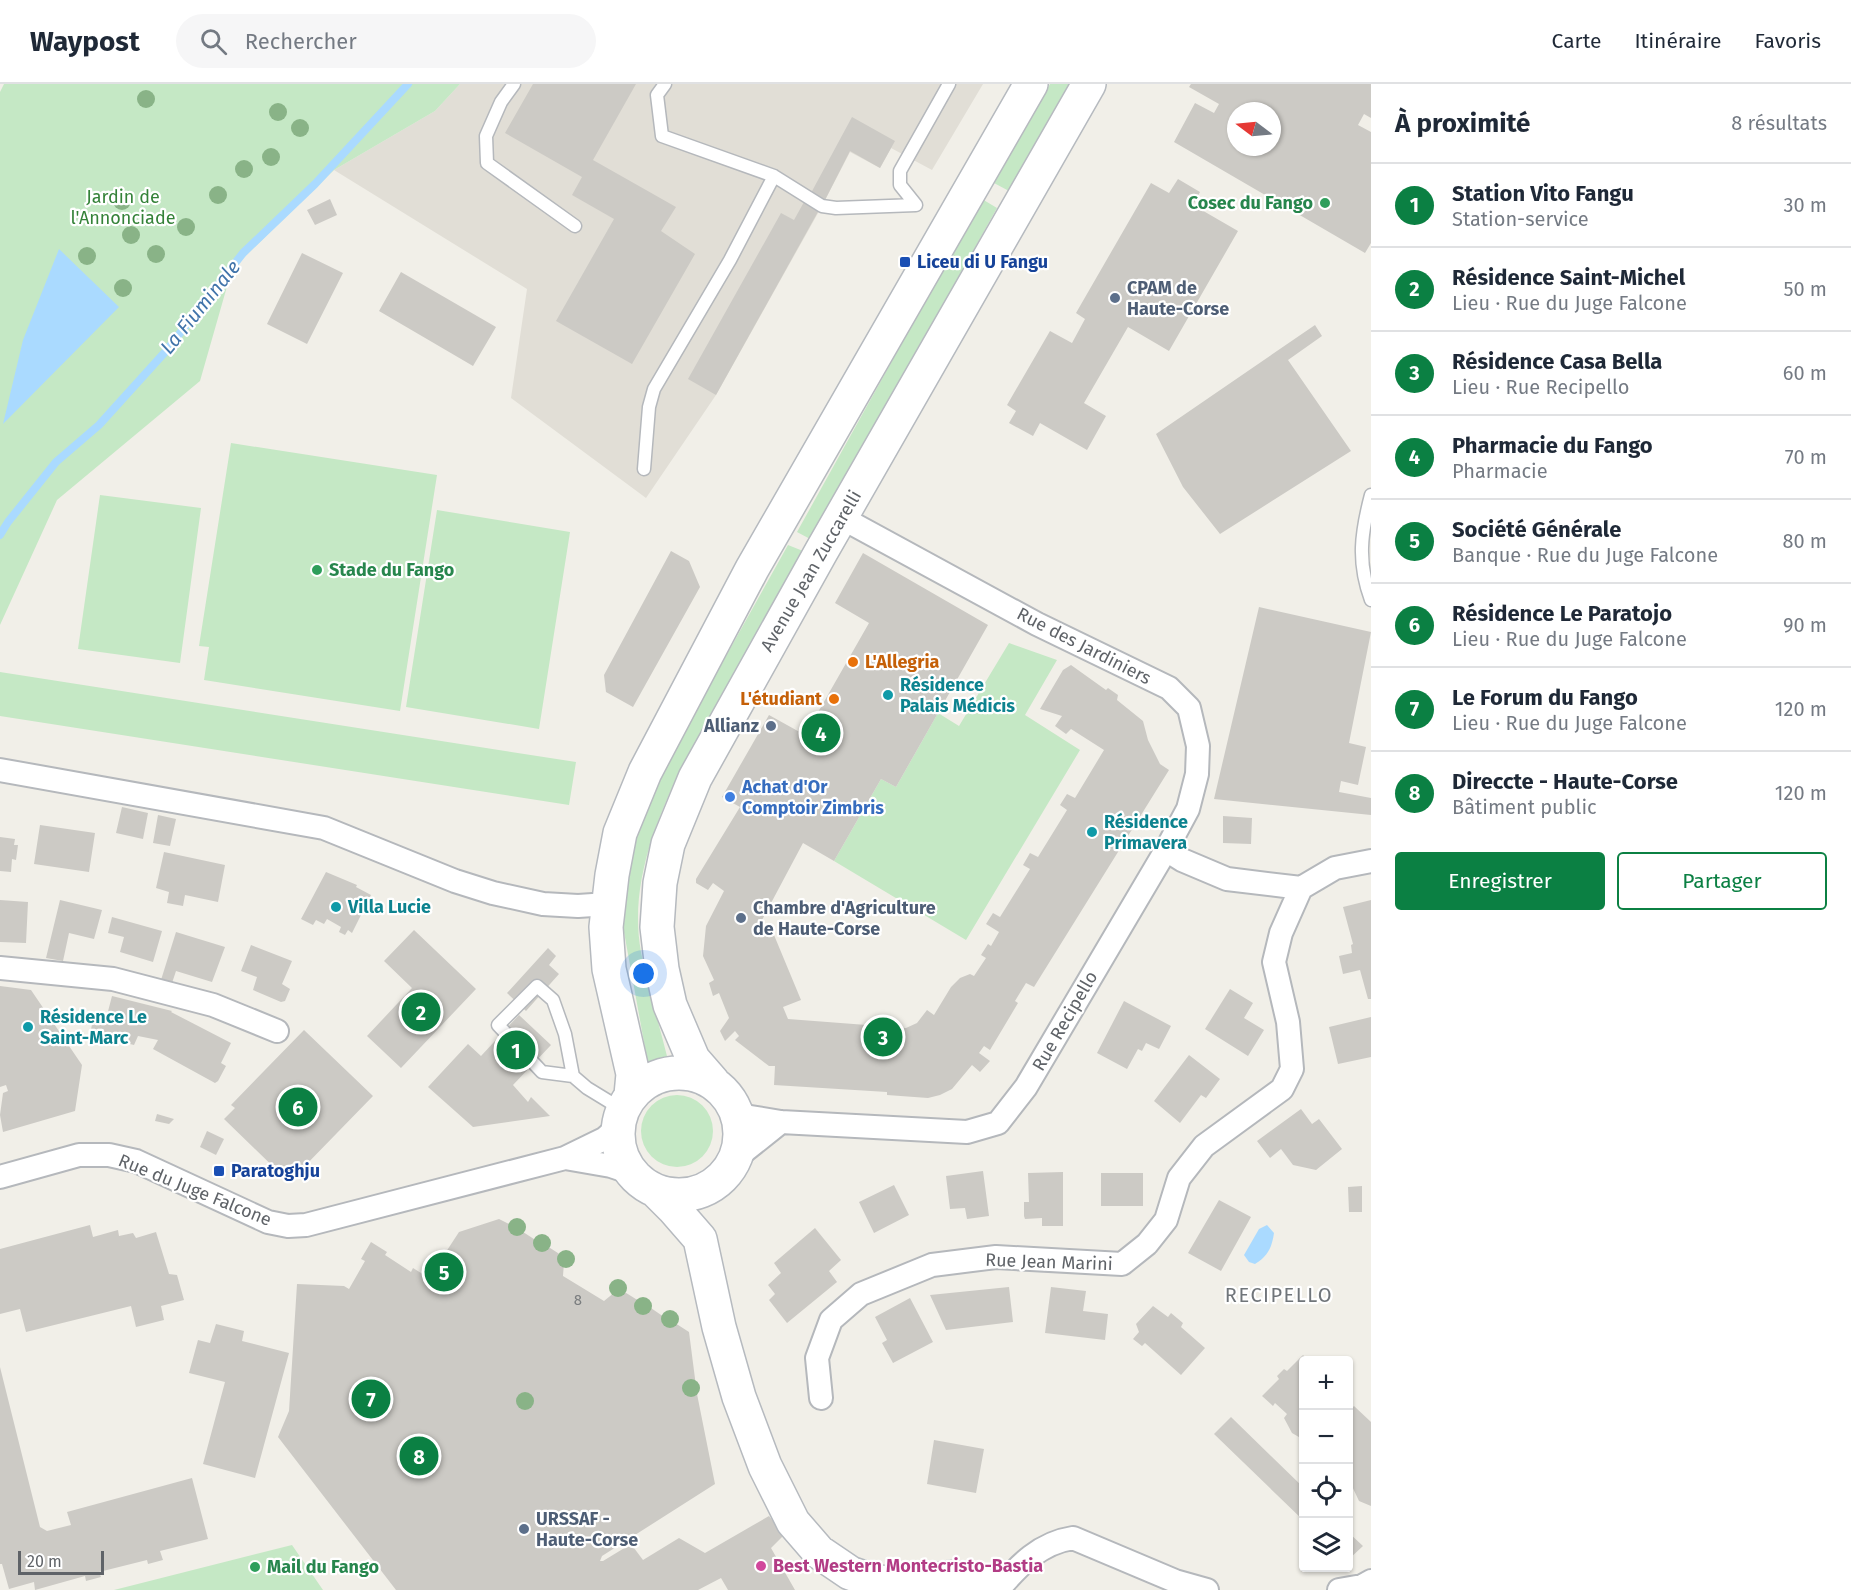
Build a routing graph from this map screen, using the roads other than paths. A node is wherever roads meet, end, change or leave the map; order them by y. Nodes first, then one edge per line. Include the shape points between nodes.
1 (514, 84) edge
2 (665, 84) edge
3 (949, 84) edge
4 (1031, 84) edge
5 (1089, 84) edge
6 (774, 176) junction
7 (575, 226) dead end
8 (644, 470) dead end
9 (1371, 495) edge
10 (842, 518) junction
11 (1371, 600) edge
12 (0, 770) edge
13 (1166, 850) junction
14 (1371, 861) edge
15 (1301, 888) junction
16 (608, 908) junction
17 (0, 968) edge
18 (278, 1030) dead end
19 (573, 1076) junction
20 (713, 1082) junction
21 (624, 1111) junction
22 (738, 1115) junction
23 (781, 1122) junction
24 (565, 1158) junction
25 (730, 1167) junction
26 (0, 1177) edge
27 (644, 1182) junction
28 (700, 1239) junction
29 (821, 1398) dead end
30 (1371, 1581) edge
31 (857, 1582) edge
32 (922, 1588) edge
33 (997, 1590) edge
34 (1207, 1590) edge
35 (1339, 1590) edge

1 - 7 lane via 486,136 487,163
2 - 6 lane via 657,96 662,136
3 - 6 lane via 900,171 900,185 916,205 822,206
4 - 16 main road via 752,569 645,772 620,833
5 - 10 main road, Avenue Jean Zuccarelli
6 - 8 lane via 654,389
9 - 11 lane via 1361,548 1364,581
10 - 13 street, Rue des Jardiniers via 1037,624 1169,688 1189,708 1198,746 1197,774 1188,809
10 - 20 main road, Avenue Jean Zuccarelli via 695,777 668,844 657,927 662,969 669,1005 693,1059
12 - 16 street via 324,828 493,893 543,904
13 - 15 street via 1227,879
13 - 23 street, Rue Recipello via 1026,1087 998,1123 967,1132
14 - 15 street via 1335,868
15 - 29 street, Rue Jean Marini via 1281,933 1274,962 1288,1022 1292,1068 1282,1089 1204,1146 1179,1178 1166,1220 1147,1244 1122,1264 996,1257 932,1264 861,1294 831,1320 817,1358
16 - 21 main road via 609,969 633,1074
17 - 18 street via 112,979 213,1005
19 - 19 lane via 553,1000 537,986 498,1025 542,1072
19 - 21 lane
20 - 21 main road via 697,1074 661,1075 645,1083
20 - 22 main road via 729,1097
21 - 24 street, Rue du Juge Falcone via 604,1139
21 - 27 main road via 618,1144 623,1160
22 - 23 street, Rue Recipello
22 - 25 main road via 741,1137
23 - 25 street
24 - 26 street, Rue du Juge Falcone via 306,1225 288,1226 268,1222 136,1161 110,1155 79,1155
24 - 27 street, Rue du Juge Falcone via 610,1166
25 - 27 main road via 709,1188 692,1194 674,1195
25 - 28 main road via 711,1199
27 - 28 main road via 674,1208
28 - 31 main road via 722,1336 765,1467 793,1522 819,1552
30 - 35 street
31 - 32 main road
32 - 33 main road via 943,1578 962,1577
33 - 34 street via 1031,1555 1057,1541 1073,1538 1175,1581

